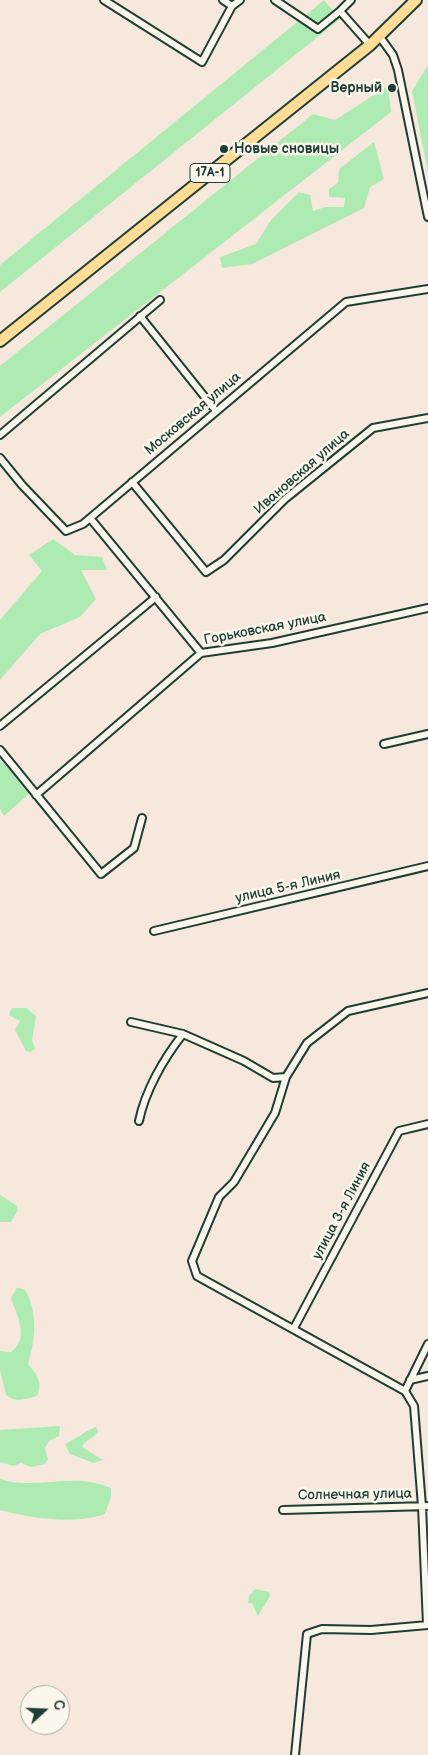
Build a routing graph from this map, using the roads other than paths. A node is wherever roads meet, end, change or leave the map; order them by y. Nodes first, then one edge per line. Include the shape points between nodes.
1 (104, 0) edge
2 (223, 0) edge
3 (240, 0) edge
4 (275, 0) edge
5 (351, 0) edge
6 (416, 0) edge
7 (232, 6) junction
8 (340, 12) junction
9 (380, 37) junction
10 (370, 45) junction
11 (428, 217) edge
12 (428, 289) edge
13 (160, 300) dead end
14 (140, 316) junction
15 (0, 341) edge
16 (216, 411) junction
17 (428, 418) edge
18 (0, 434) edge
19 (0, 458) edge
20 (132, 482) junction
21 (90, 518) junction
22 (156, 597) junction
23 (428, 608) edge
24 (201, 653) junction
25 (0, 726) edge
26 (428, 734) edge
27 (384, 744) dead end
28 (0, 750) edge
29 (36, 795) junction
30 (142, 818) dead end
31 (428, 866) edge
32 (154, 931) dead end
33 (428, 993) edge
34 (132, 1022) dead end
35 (183, 1034) junction
36 (286, 1077) junction
37 (139, 1122) dead end
38 (428, 1124) edge
39 (294, 1328) junction
40 (428, 1344) edge
41 (428, 1376) edge
42 (410, 1380) junction
43 (405, 1391) junction
44 (425, 1506) edge
45 (283, 1510) dead end
46 (427, 1625) edge
47 (295, 1755) edge

1 - 7 street via 202,62
2 - 7 street
3 - 7 street
4 - 8 street via 318,29
5 - 8 street
6 - 9 main road, 17А-1
8 - 10 street
9 - 10 main road, 17А-1
9 - 11 street via 393,55 398,70
10 - 15 main road, 17А-1
12 - 16 street, Московская улица via 346,302
13 - 14 street
14 - 16 street
14 - 18 street
16 - 20 street, Московская улица
17 - 20 street, Ивановская улица via 373,428 285,499 224,560 206,572
19 - 21 street, Московская улица via 66,531
20 - 21 street, Московская улица
21 - 22 street
22 - 24 street
22 - 25 street
23 - 24 street, Горьковская улица via 272,643
24 - 29 street, Горьковская улица
26 - 27 street
28 - 29 street
29 - 30 street via 101,874 134,848
31 - 32 street, улица 5-я Линия
33 - 36 street via 348,1012 307,1044
34 - 35 street
35 - 36 street via 244,1061 273,1078
35 - 37 street via 168,1053
36 - 39 street via 275,1113 234,1182 219,1197 192,1261 197,1276
38 - 39 street, улица 3-я Линия via 399,1131
39 - 43 street
40 - 42 street
41 - 42 street
42 - 43 street
43 - 44 street via 414,1406
44 - 45 street, Солнечная улица
44 - 46 street
46 - 47 street via 371,1630 322,1629 307,1634

